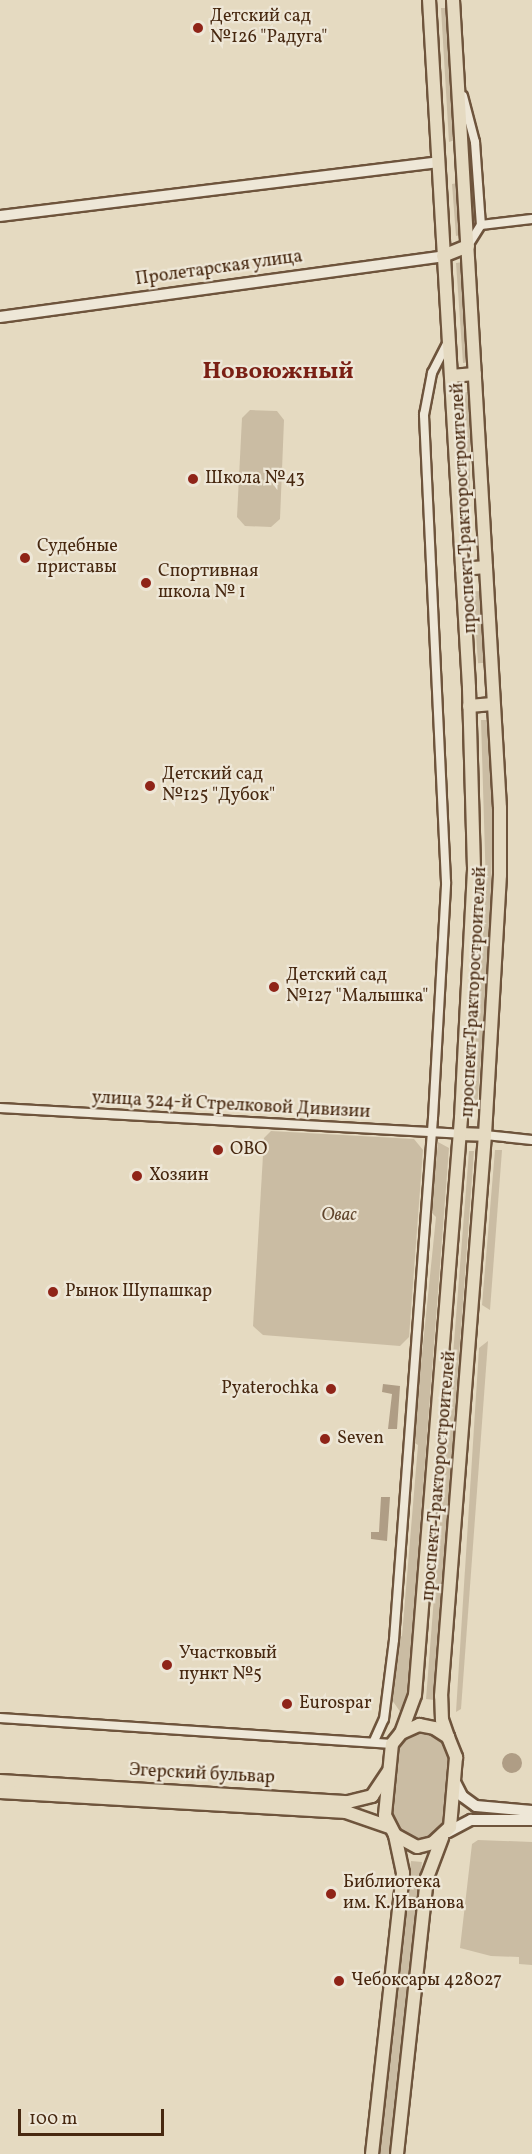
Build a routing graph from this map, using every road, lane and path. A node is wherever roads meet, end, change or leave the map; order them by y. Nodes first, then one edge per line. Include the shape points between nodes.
1 (429, 0) edge
2 (453, 0) edge
3 (458, 76) junction
4 (438, 162) junction
5 (463, 169) junction
6 (0, 216) edge
7 (532, 219) edge
8 (481, 225) junction
9 (468, 246) junction
10 (444, 256) junction
11 (0, 317) edge
12 (448, 340) junction
13 (475, 374) junction
14 (451, 376) junction
15 (486, 567) junction
16 (462, 569) junction
17 (494, 704) junction
18 (470, 706) junction
19 (0, 1108) edge
20 (432, 1132) junction
21 (460, 1134) junction
22 (485, 1135) junction
23 (532, 1140) edge
24 (0, 1718) edge
25 (401, 1733) junction
26 (448, 1737) junction
27 (374, 1741) junction
28 (392, 1744) junction
29 (388, 1772) junction
30 (0, 1781) edge
31 (455, 1782) junction
32 (0, 1792) edge
33 (134, 1794) junction
34 (532, 1811) edge
35 (532, 1820) edge
36 (392, 1831) junction
37 (445, 1835) junction
38 (372, 2154) edge
39 (397, 2154) edge

1 - 4 main road, проспект Тракторостроителей
2 - 3 main road, проспект Тракторостроителей
3 - 5 main road, проспект Тракторостроителей
3 - 8 street via 475,142
4 - 5 main road
4 - 6 street
4 - 10 main road, проспект Тракторостроителей
5 - 9 main road, проспект Тракторостроителей
7 - 8 street
8 - 9 street
9 - 10 main road
9 - 13 main road, проспект Тракторостроителей
10 - 11 street, Пролетарская улица
10 - 12 main road, проспект Тракторостроителей
12 - 14 main road, проспект Тракторостроителей
12 - 20 street via 432,373 424,415 446,821
13 - 14 main road
13 - 15 main road, проспект Тракторостроителей
14 - 16 main road, проспект Тракторостроителей
15 - 16 main road
15 - 17 main road, проспект Тракторостроителей
16 - 18 main road, проспект Тракторостроителей
17 - 18 main road
17 - 22 main road, проспект Тракторостроителей via 500,875
18 - 21 main road, проспект Тракторостроителей via 474,868
19 - 20 street, улица 324-й Стрелковой Дивизии
20 - 21 street, улица 324-й Стрелковой Дивизии
20 - 27 street via 394,1640 384,1719
21 - 22 main road
21 - 25 main road, проспект Тракторостроителей via 416,1695
22 - 23 street
22 - 26 main road, проспект Тракторостроителей via 441,1696 442,1720
24 - 27 street
25 - 26 main road via 419,1725 435,1728
25 - 28 main road
26 - 31 main road via 454,1747
27 - 28 street
28 - 29 main road
29 - 33 main road, Эгерский бульвар via 372,1796 348,1802
29 - 36 main road via 385,1815
30 - 33 main road, Эгерский бульвар
31 - 34 street via 462,1796 477,1806
31 - 37 main road via 453,1817
32 - 33 main road, Эгерский бульвар
33 - 36 main road, Эгерский бульвар via 346,1812
35 - 37 street via 471,1820
36 - 37 main road via 417,1847
36 - 38 main road via 403,1874
37 - 39 main road via 427,1878

